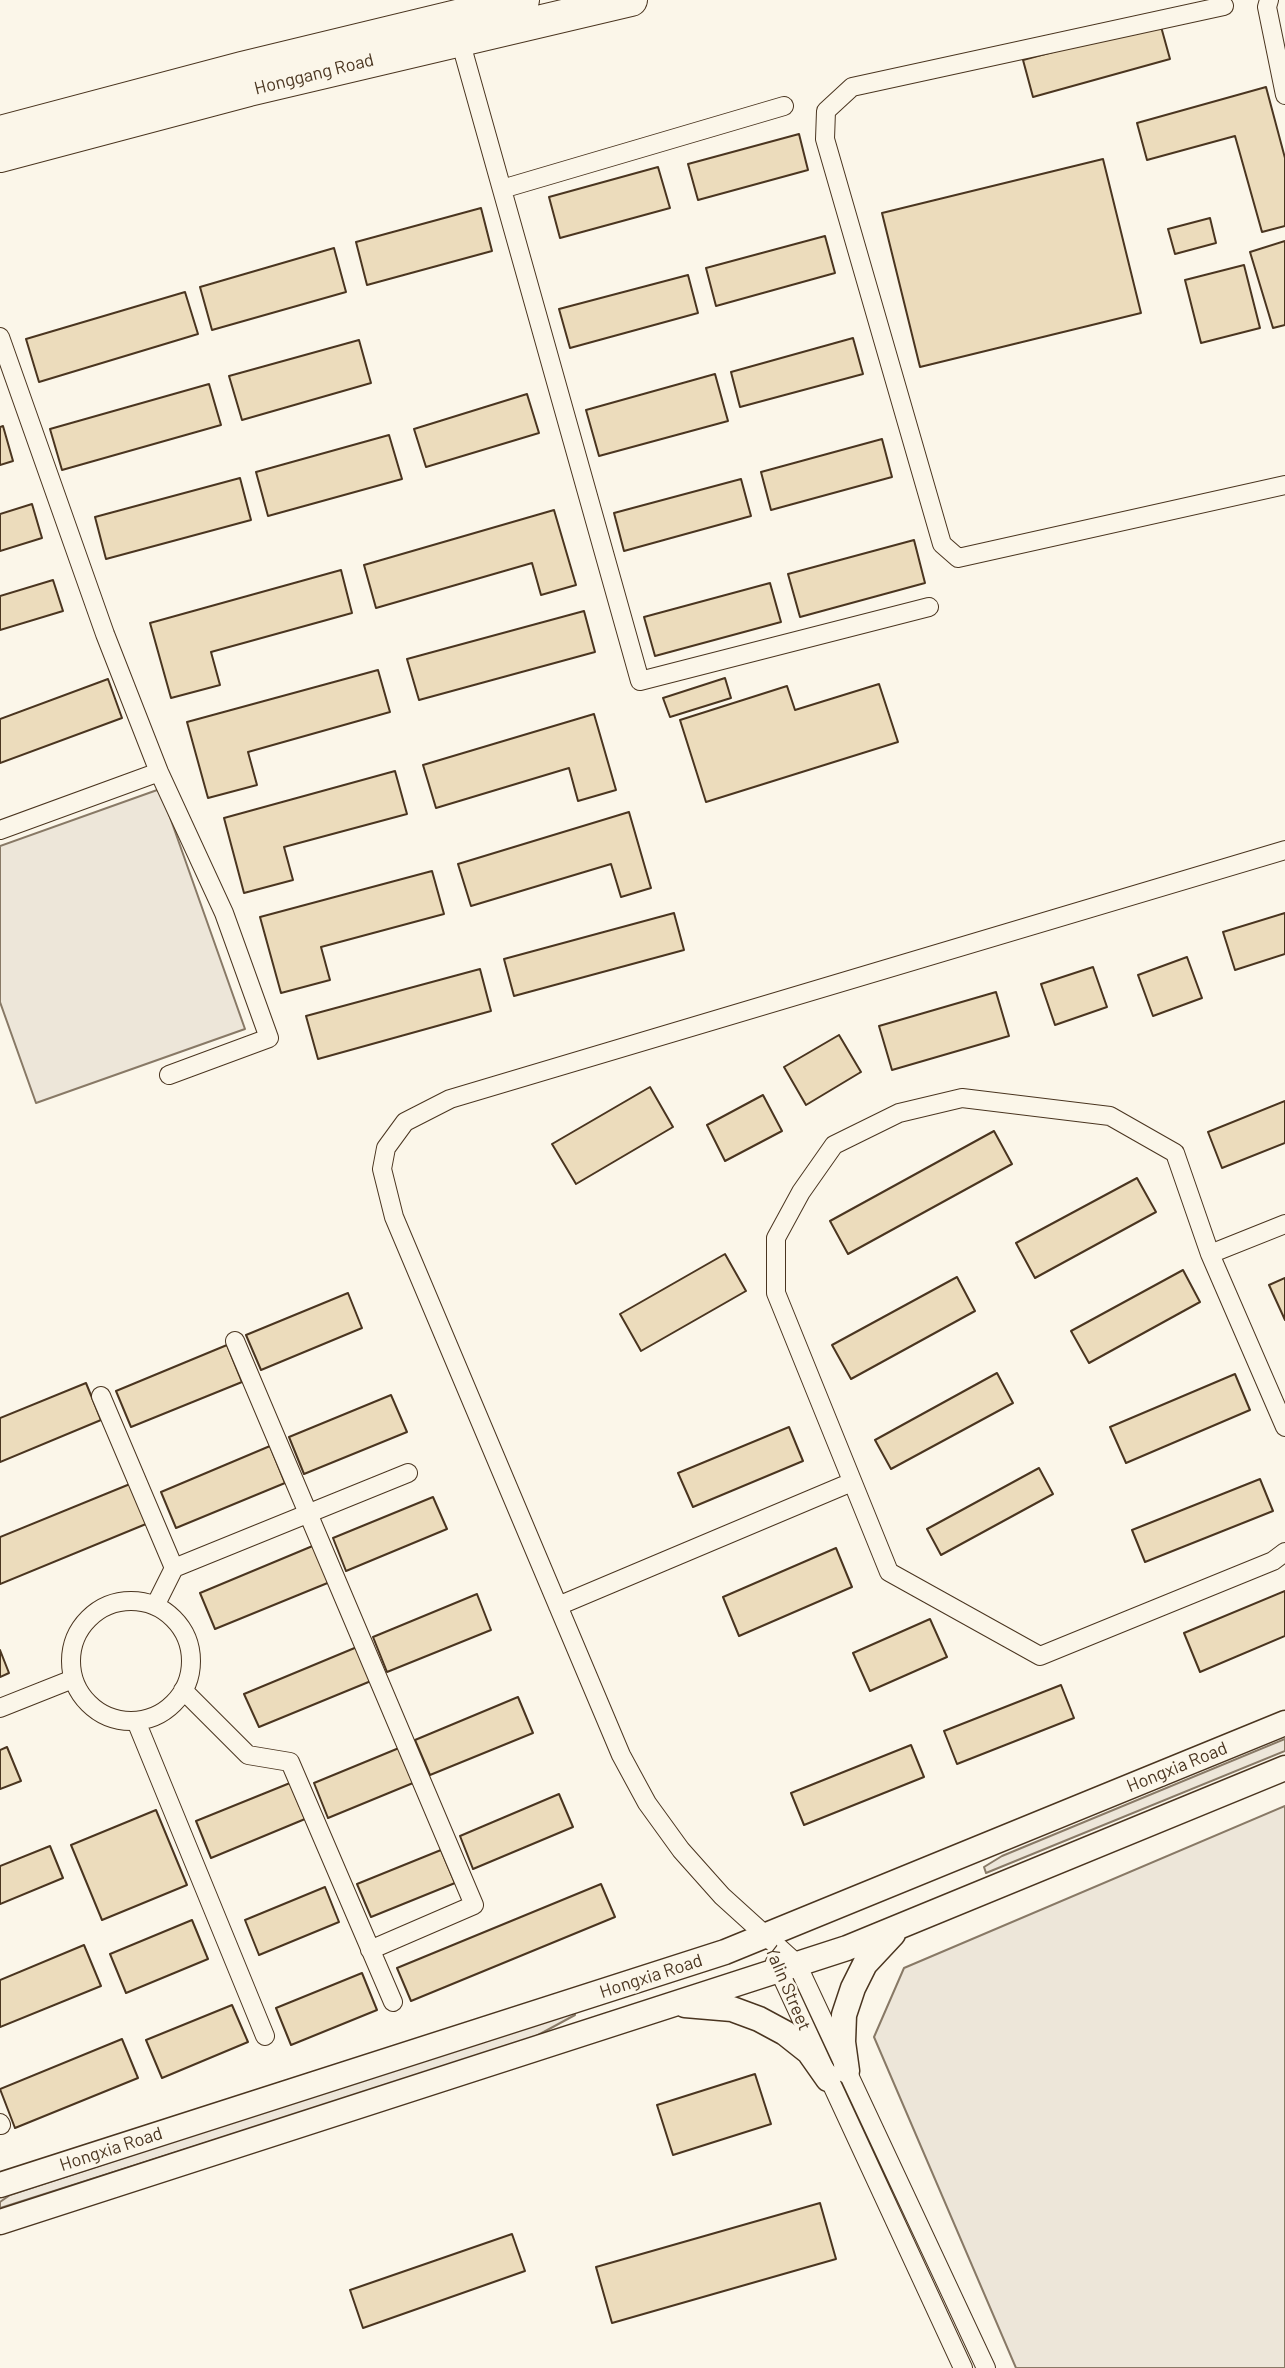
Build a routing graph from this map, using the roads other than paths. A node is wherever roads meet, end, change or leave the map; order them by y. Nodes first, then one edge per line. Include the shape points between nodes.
1 (523, 0) edge
2 (631, 0) edge
3 (1269, 0) edge
4 (1224, 6) dead end
5 (457, 28) junction
6 (1285, 95) edge
7 (784, 106) dead end
8 (0, 132) edge
9 (0, 156) edge
10 (502, 189) junction
11 (0, 337) edge
12 (1285, 485) edge
13 (929, 607) dead end
14 (159, 772) junction
15 (0, 830) edge
16 (1285, 850) edge
17 (169, 1075) dead end
18 (1285, 1224) edge
19 (1210, 1254) junction
20 (235, 1341) dead end
21 (101, 1396) dead end
22 (1285, 1427) edge
23 (408, 1474) dead end
24 (852, 1482) junction
25 (308, 1514) junction
26 (1285, 1552) edge
27 (174, 1568) junction
28 (155, 1606) junction
29 (558, 1606) junction
30 (73, 1679) junction
31 (183, 1690) junction
32 (0, 1709) edge
33 (136, 1721) junction
34 (1285, 1723) edge
35 (1285, 1768) edge
36 (905, 1924) junction
37 (766, 1935) junction
38 (370, 1950) junction
39 (787, 1967) junction
40 (393, 2002) dead end
41 (667, 2006) junction
42 (265, 2036) dead end
43 (838, 2075) junction
44 (0, 2185) edge
45 (0, 2222) edge
46 (963, 2368) edge
47 (986, 2368) edge

1 - 5 highway, Honggang Road
2 - 5 highway, Honggang Road
3 - 6 street
4 - 12 street via 852,87 826,111 825,139 942,544 958,558
5 - 8 highway, Honggang Road via 253,65
5 - 9 highway, Honggang Road via 260,87
5 - 10 street
7 - 10 street
10 - 13 street via 640,681
11 - 14 street
14 - 15 street
14 - 17 street via 224,913 269,1038
16 - 29 street via 450,1099 405,1122 387,1147 382,1169 388,1197
18 - 19 street
19 - 22 street
19 - 24 street via 1175,1153 1110,1116 962,1098 899,1113 834,1145 776,1238 776,1293
20 - 25 street
21 - 27 street
23 - 25 street
24 - 26 street via 889,1572 1040,1656 1273,1561
24 - 29 street
25 - 27 street
25 - 38 street via 474,1905
27 - 28 street
28 - 30 street via 123,1601 103,1607 86,1620 75,1637 70,1658
28 - 31 street via 179,1624 189,1643 192,1663
29 - 37 street via 621,1755 647,1803 701,1873
30 - 32 street
30 - 33 street via 93,1709 110,1718
31 - 33 street via 163,1712
31 - 38 street via 248,1755 290,1762
33 - 42 street
34 - 37 street, Hongxia Road
35 - 36 street, Hongxia Road
36 - 39 street, Hongxia Road
36 - 43 street via 865,1964 853,1988 844,2014
37 - 39 street, Yalin Street
37 - 44 street, Hongxia Road
38 - 40 street
39 - 41 street, Hongxia Road
39 - 43 street, Yalin Street
41 - 43 street via 700,2004 759,2019 785,2033
41 - 45 street, Hongxia Road
43 - 46 street, Yalin Street
43 - 47 street, Yalin Street

